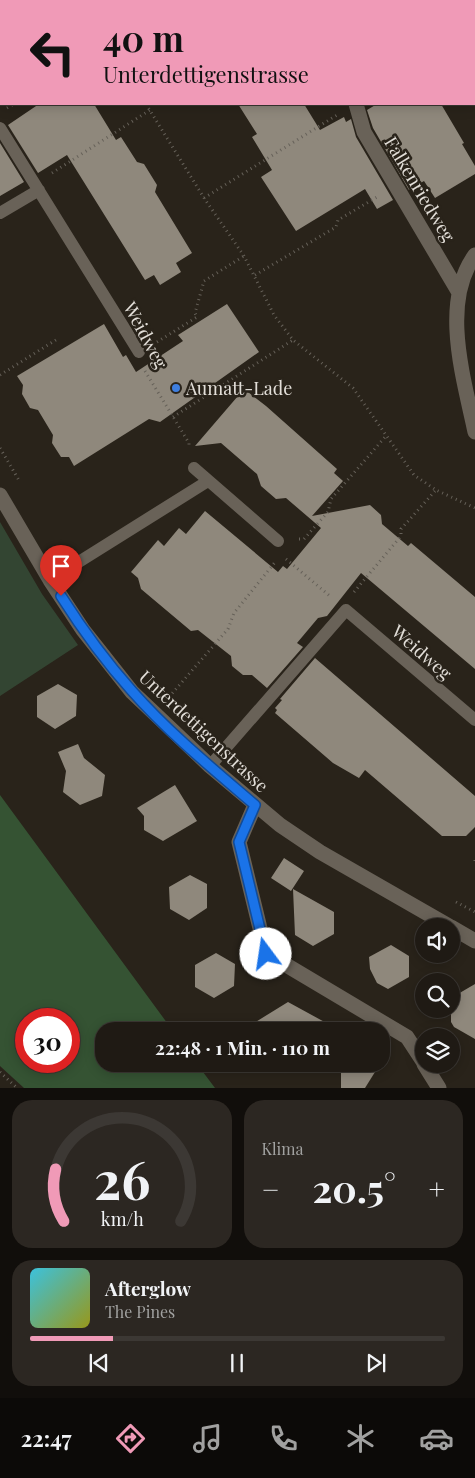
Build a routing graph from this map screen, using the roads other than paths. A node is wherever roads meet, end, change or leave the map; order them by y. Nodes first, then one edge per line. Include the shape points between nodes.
1 (356, 105) edge
2 (0, 128) edge
3 (37, 187) junction
4 (0, 213) edge
5 (475, 255) edge
6 (458, 291) junction
7 (139, 352) road end
8 (475, 432) edge
9 (194, 468) road end
10 (208, 481) junction
11 (0, 495) edge
12 (278, 541) dead end
13 (50, 580) junction
14 (475, 720) edge
15 (210, 766) junction
16 (255, 805) junction
17 (434, 918) edge
18 (460, 933) edge
19 (475, 941) edge
20 (415, 1050) edge
21 (430, 1073) edge
22 (439, 1088) edge

1 - 6 street, Falkenriedweg via 364,132
2 - 3 lane, Weidweg
3 - 4 lane
3 - 7 lane, Weidweg
5 - 6 street, Falkenriedweg
6 - 8 street, Falkenriedweg via 460,356
9 - 10 lane
10 - 12 lane
10 - 13 lane
11 - 13 street, Unterdettigenstrasse
13 - 15 street, Unterdettigenstrasse via 83,630 132,692
14 - 15 lane, Weidweg via 346,610
15 - 16 street, Unterdettigenstrasse
16 - 17 street, Unterdettigenstrasse via 320,852
16 - 20 street via 239,842 266,954 407,1037
18 - 19 street, Unterdettigenstrasse
21 - 22 street

